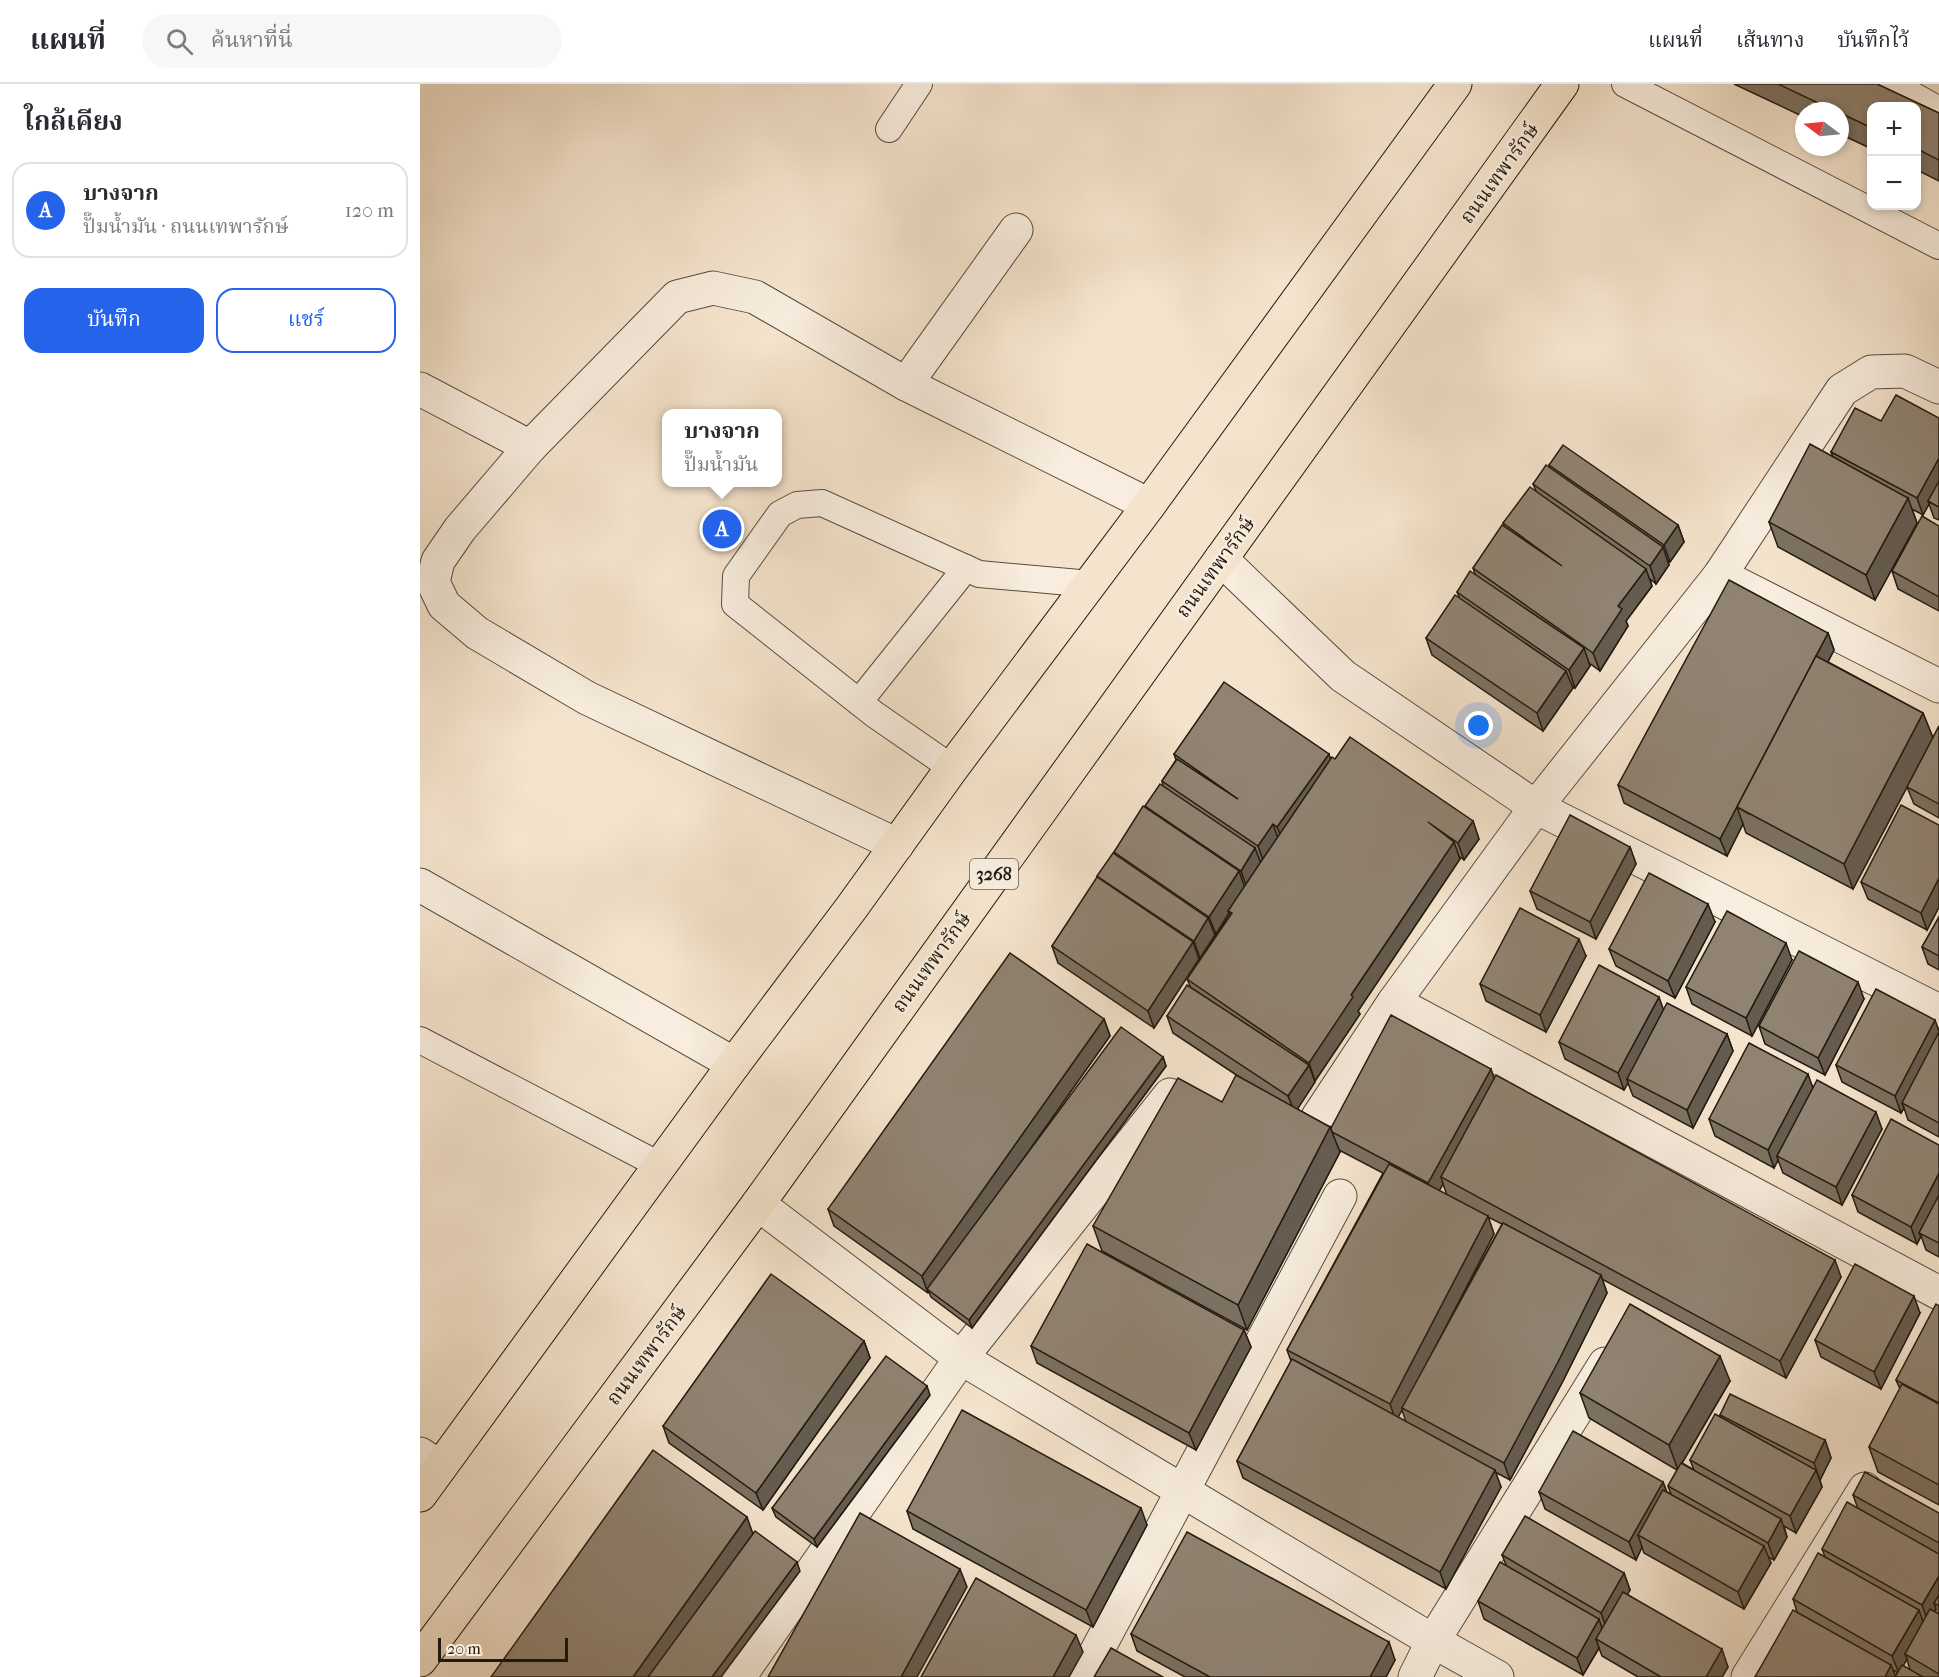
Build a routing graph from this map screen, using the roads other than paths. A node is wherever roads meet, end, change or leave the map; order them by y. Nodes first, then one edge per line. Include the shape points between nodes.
1 (919, 84) edge
2 (1455, 84) edge
3 (1562, 84) edge
4 (1625, 84) edge
5 (1893, 84) edge
6 (1939, 110) edge
7 (889, 129) dead end
8 (1016, 230) dead end
9 (1939, 246) edge
10 (906, 384) junction
11 (1939, 387) edge
12 (420, 389) edge
13 (530, 447) junction
14 (1149, 505) junction
15 (1221, 559) junction
16 (966, 568) junction
17 (1720, 575) junction
18 (1091, 584) junction
19 (1939, 687) edge
20 (859, 702) junction
21 (952, 768) junction
22 (1536, 807) junction
23 (897, 845) junction
24 (420, 885) edge
25 (1394, 1002) junction
26 (1939, 1011) edge
27 (420, 1040) edge
28 (734, 1064) junction
29 (1170, 1095) edge
30 (1318, 1117) edge
31 (661, 1166) junction
32 (1340, 1196) dead end
33 (758, 1204) junction
34 (1939, 1293) edge
35 (1622, 1336) edge
36 (961, 1358) junction
37 (430, 1461) edge
38 (1864, 1489) edge
39 (1182, 1491) junction
40 (420, 1495) edge
41 (1433, 1641) junction
42 (420, 1660) edge
43 (739, 1677) edge
44 (1083, 1677) edge
45 (1414, 1677) edge
46 (1497, 1677) edge
47 (1748, 1677) edge

1 - 7 lane
2 - 14 main road
3 - 15 main road, ถนนเทพารักษ์ / 3268
4 - 9 lane
5 - 6 lane
8 - 10 street
10 - 13 street via 754,297 713,288 677,297
10 - 14 street
11 - 17 street via 1905,371 1871,372 1842,390
12 - 13 street
13 - 23 street via 438,561 433,582 444,605 477,633 587,698
14 - 18 main road
15 - 22 street via 1343,676
15 - 33 main road, ถนนเทพารักษ์ / 3268
16 - 18 lane via 979,574
16 - 20 lane
16 - 20 lane via 822,503 797,505 780,514 736,576 735,604
17 - 19 street
17 - 22 street
18 - 21 main road
20 - 21 lane
21 - 23 main road
22 - 25 street
22 - 26 street
23 - 28 main road
24 - 28 street
25 - 30 street
25 - 34 street
27 - 31 lane
28 - 31 main road
29 - 36 street
31 - 37 main road
32 - 39 street
33 - 36 street
33 - 42 main road, ถนนเทพารักษ์ / 3268
35 - 41 street
36 - 39 street
36 - 43 street
37 - 40 main road
38 - 47 street
39 - 41 street
39 - 44 street
41 - 45 street
41 - 46 street

